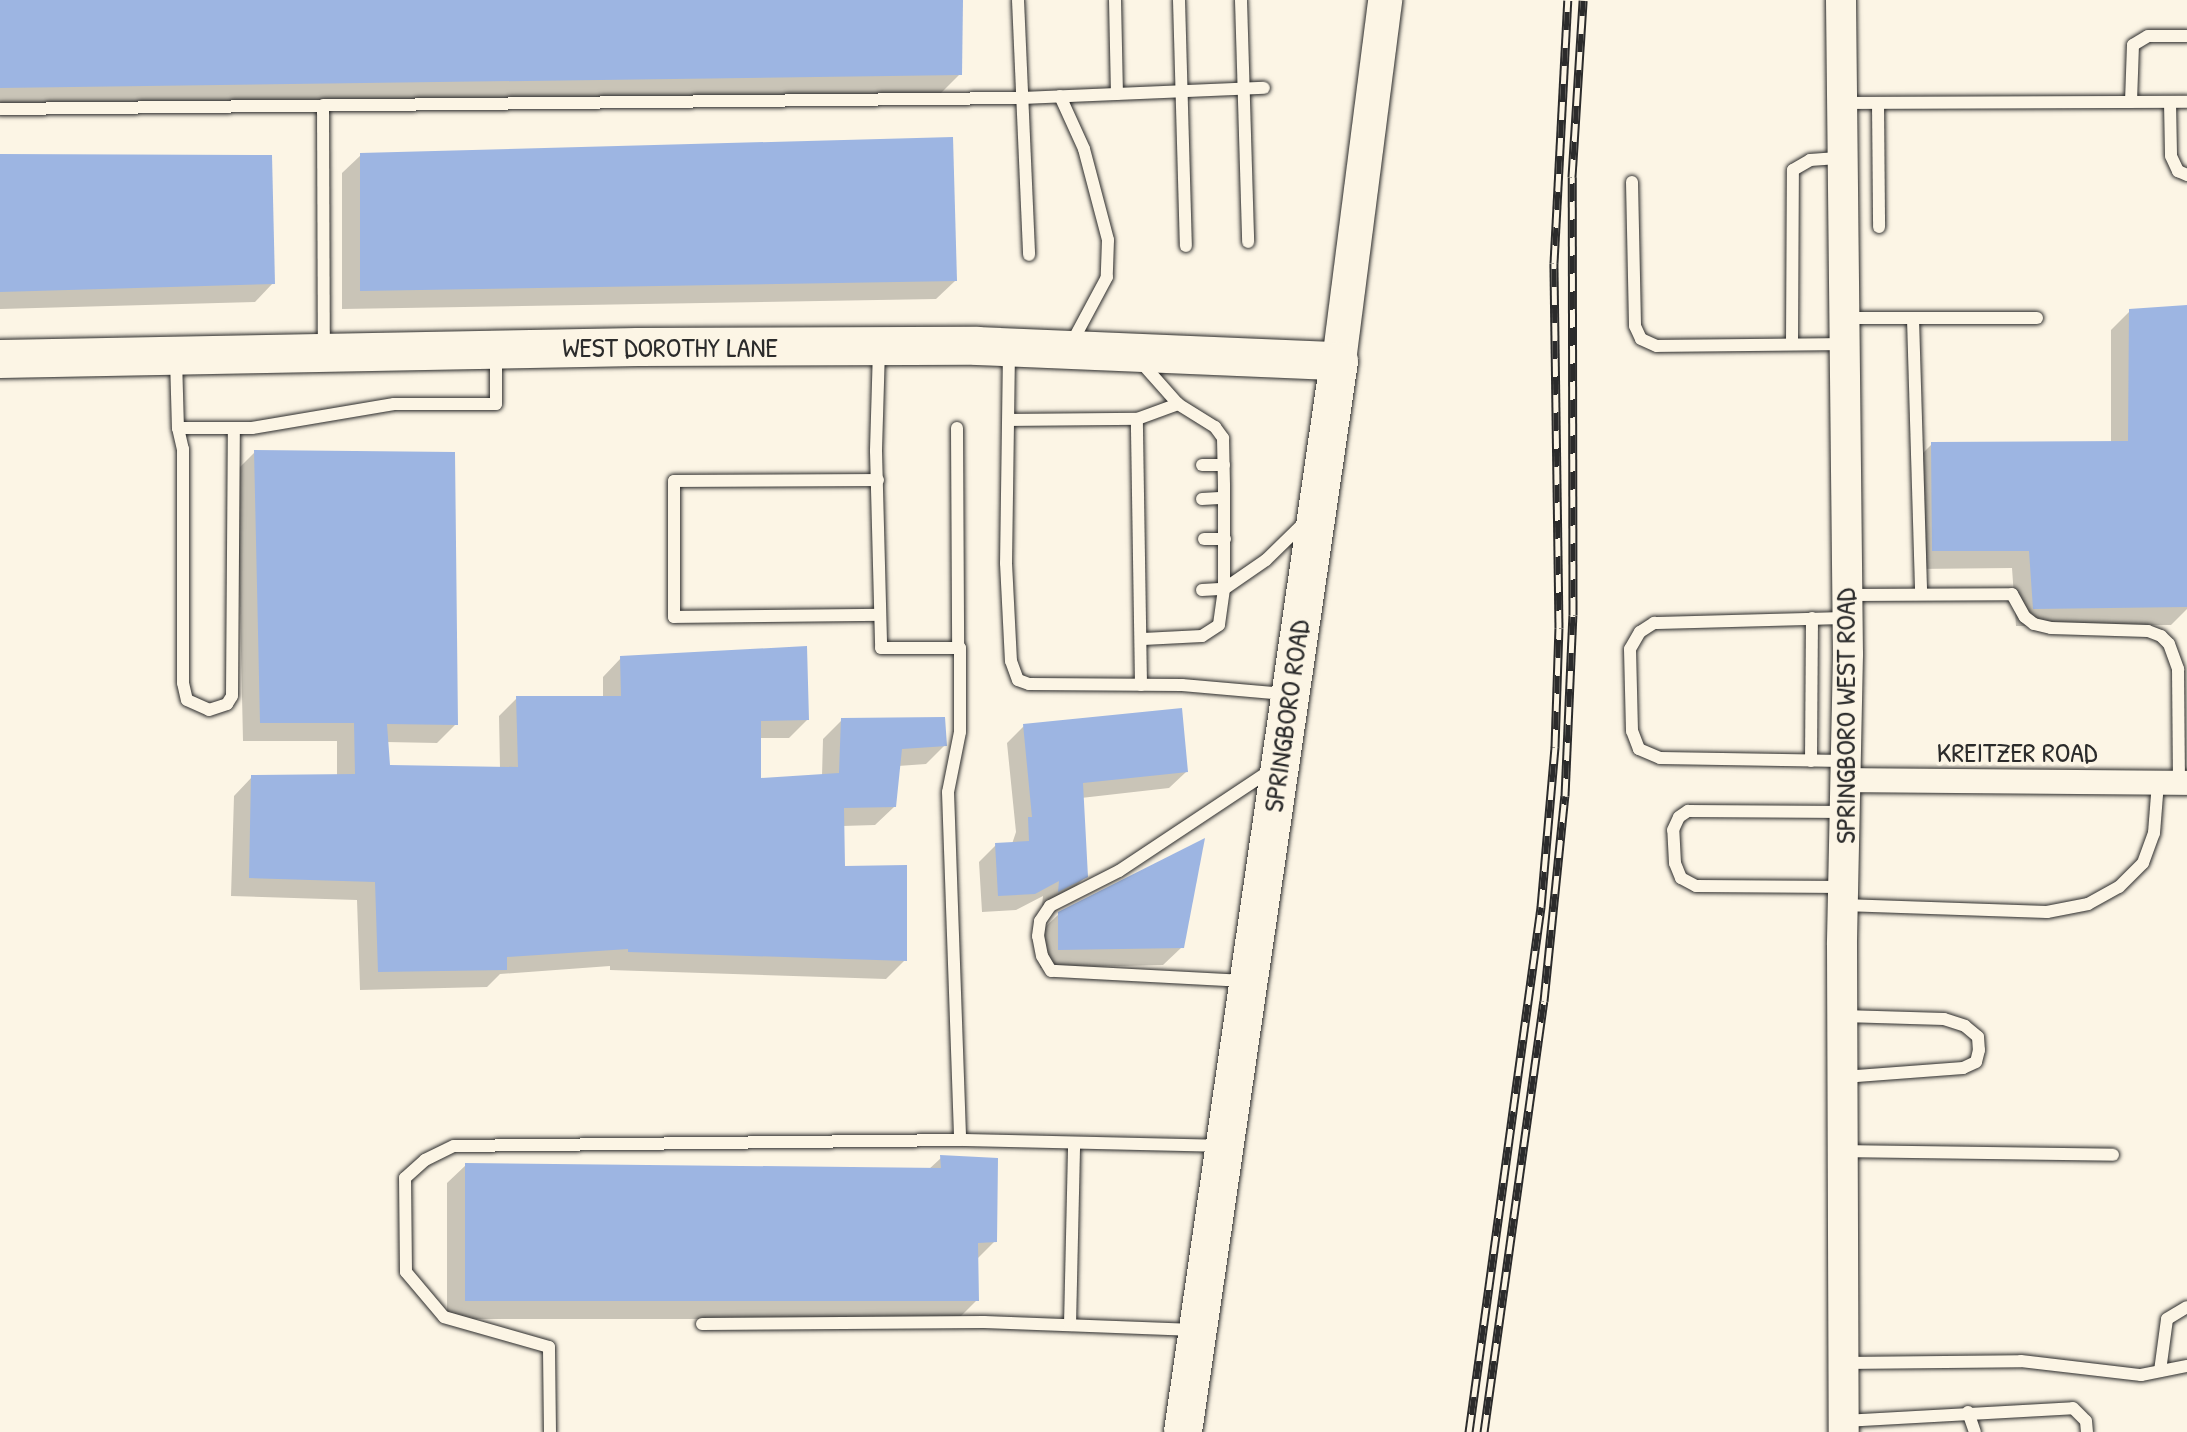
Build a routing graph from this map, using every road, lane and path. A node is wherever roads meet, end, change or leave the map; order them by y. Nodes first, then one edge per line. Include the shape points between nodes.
1 (1018, 0) edge
2 (1115, 0) edge
3 (1179, 0) edge
4 (1241, 0) edge
5 (1385, 0) edge
6 (1841, 0) edge
7 (2187, 36) edge
8 (1264, 88) dead end
9 (1242, 89) junction
10 (1180, 91) junction
11 (1117, 94) junction
12 (1060, 96) junction
13 (1022, 98) junction
14 (2131, 102) junction
15 (2170, 102) junction
16 (2187, 102) edge
17 (1841, 103) junction
18 (1878, 103) junction
19 (323, 105) junction
20 (0, 109) edge
21 (1842, 158) junction
22 (2187, 175) edge
23 (1632, 182) dead end
24 (1879, 227) dead end
25 (1248, 242) dead end
26 (1186, 246) dead end
27 (1029, 255) dead end
28 (2037, 318) dead end
29 (1913, 319) junction
30 (1843, 331) junction
31 (1792, 344) junction
32 (879, 346) junction
33 (1009, 347) junction
34 (1069, 348) junction
35 (496, 349) junction
36 (1132, 351) junction
37 (324, 352) junction
38 (176, 354) junction
39 (0, 359) edge
40 (1339, 361) junction
41 (1178, 404) junction
42 (1137, 419) junction
43 (1010, 420) junction
44 (178, 428) junction
45 (957, 428) dead end
46 (234, 429) junction
47 (1202, 465) dead end
48 (1224, 465) junction
49 (1138, 466) junction
50 (1153, 466) dead end
51 (878, 480) junction
52 (1224, 498) junction
53 (1202, 499) dead end
54 (1155, 500) dead end
55 (1139, 501) junction
56 (1315, 511) junction
57 (1204, 539) dead end
58 (1225, 539) junction
59 (1224, 589) junction
60 (1202, 590) dead end
61 (1921, 593) junction
62 (1847, 606) junction
63 (880, 615) junction
64 (1812, 618) junction
65 (1143, 639) junction
66 (958, 648) junction
67 (1141, 685) junction
68 (1288, 695) junction
69 (1811, 761) junction
70 (1279, 766) junction
71 (1846, 771) junction
72 (2175, 783) edge
73 (1846, 812) junction
74 (1843, 896) junction
75 (1248, 981) junction
76 (1843, 1016) junction
77 (1843, 1077) junction
78 (960, 1140) junction
79 (1074, 1143) junction
80 (1224, 1147) junction
81 (1843, 1151) junction
82 (2113, 1155) dead end
83 (2187, 1307) edge
84 (702, 1324) dead end
85 (1070, 1325) junction
86 (1198, 1330) junction
87 (1844, 1363) junction
88 (2187, 1366) edge
89 (2160, 1371) junction
90 (1968, 1412) junction
91 (1890, 1418) junction
92 (1844, 1426) edge
93 (550, 1432) edge
94 (1183, 1432) edge
95 (1896, 1432) edge
96 (1975, 1432) edge
97 (2087, 1432) edge

1 - 13 lane
2 - 11 lane
3 - 10 lane
4 - 9 lane
5 - 40 main road, SPRINGBORO ROAD
6 - 17 street, SPRINGBORO WEST ROAD
7 - 14 lane via 2148,36 2133,45
8 - 9 lane
9 - 10 lane
9 - 25 lane
10 - 11 lane
10 - 26 lane
11 - 12 lane
12 - 13 lane
12 - 34 lane via 1084,149 1108,240 1107,277
13 - 19 lane
13 - 27 lane
14 - 15 lane
14 - 18 lane
15 - 16 lane
15 - 22 lane via 2171,156 2178,171
17 - 18 lane
17 - 21 street, SPRINGBORO WEST ROAD
18 - 24 lane
19 - 20 lane
19 - 37 lane
21 - 30 street, SPRINGBORO WEST ROAD
21 - 31 lane via 1810,160 1793,170
23 - 31 lane via 1635,326 1641,339 1657,346
28 - 29 lane
29 - 30 lane
29 - 61 lane
30 - 31 lane
30 - 62 street, SPRINGBORO WEST ROAD
32 - 33 main road, WEST DOROTHY LANE
32 - 35 main road, WEST DOROTHY LANE
32 - 51 lane
33 - 34 main road, WEST DOROTHY LANE
33 - 43 lane
34 - 36 main road, WEST DOROTHY LANE
35 - 37 main road, WEST DOROTHY LANE
35 - 46 lane via 496,404 394,404
36 - 40 main road, WEST DOROTHY LANE
36 - 41 lane
37 - 38 main road, WEST DOROTHY LANE
38 - 39 main road, WEST DOROTHY LANE
38 - 44 lane
40 - 56 main road, SPRINGBORO ROAD
41 - 42 lane
41 - 48 lane via 1219,432
42 - 43 lane
42 - 49 lane
43 - 67 lane via 1006,563 1011,661 1018,680
44 - 46 lane
44 - 46 lane via 183,449 183,683 187,700 196,707 220,709 232,696
45 - 66 lane
47 - 48 lane
48 - 52 lane
49 - 50 lane
49 - 55 lane
51 - 63 lane
51 - 63 lane via 674,481 674,617
52 - 53 lane
52 - 58 lane
54 - 55 lane
55 - 65 lane via 1148,591
56 - 59 lane via 1266,560
56 - 68 main road, SPRINGBORO ROAD
57 - 58 lane
58 - 59 lane
59 - 60 lane
59 - 65 lane via 1219,625 1202,636
61 - 62 lane
61 - 72 lane via 2012,594 2034,624 2161,636 2178,669
62 - 64 lane
62 - 71 street, SPRINGBORO WEST ROAD
63 - 66 lane via 881,648
64 - 69 lane
64 - 69 lane via 1654,623 1640,632 1630,649 1632,731 1639,749 1660,758
65 - 67 lane
66 - 78 lane via 960,732 948,792
67 - 68 lane
68 - 70 main road, SPRINGBORO ROAD
69 - 71 lane
70 - 75 main road, SPRINGBORO ROAD
70 - 75 lane via 1119,871 1050,906 1040,921 1042,956 1051,971
71 - 72 street, KREITZER ROAD
71 - 73 street, SPRINGBORO WEST ROAD
72 - 74 lane via 2143,863 2119,887 2088,904 2047,912
73 - 74 street, SPRINGBORO WEST ROAD
73 - 74 lane via 1688,811 1673,830 1681,878 1696,886
74 - 76 street, SPRINGBORO WEST ROAD
75 - 80 main road, SPRINGBORO ROAD
76 - 77 street, SPRINGBORO WEST ROAD
76 - 77 lane via 1944,1019 1978,1037 1979,1050 1976,1062 1963,1068
77 - 81 street, SPRINGBORO WEST ROAD
78 - 79 lane
78 - 93 lane via 454,1146 425,1160 405,1178 406,1272 444,1317 549,1347
79 - 80 lane
79 - 85 lane
80 - 86 main road, SPRINGBORO ROAD
81 - 82 lane
81 - 87 street, SPRINGBORO WEST ROAD
83 - 89 lane via 2167,1319
84 - 85 lane
85 - 86 lane
86 - 94 main road, SPRINGBORO ROAD
87 - 89 lane via 2021,1361 2141,1375
87 - 92 street, SPRINGBORO WEST ROAD
88 - 89 lane
90 - 91 lane
90 - 96 lane
90 - 97 lane via 2073,1408 2086,1421
91 - 92 lane
91 - 95 lane

